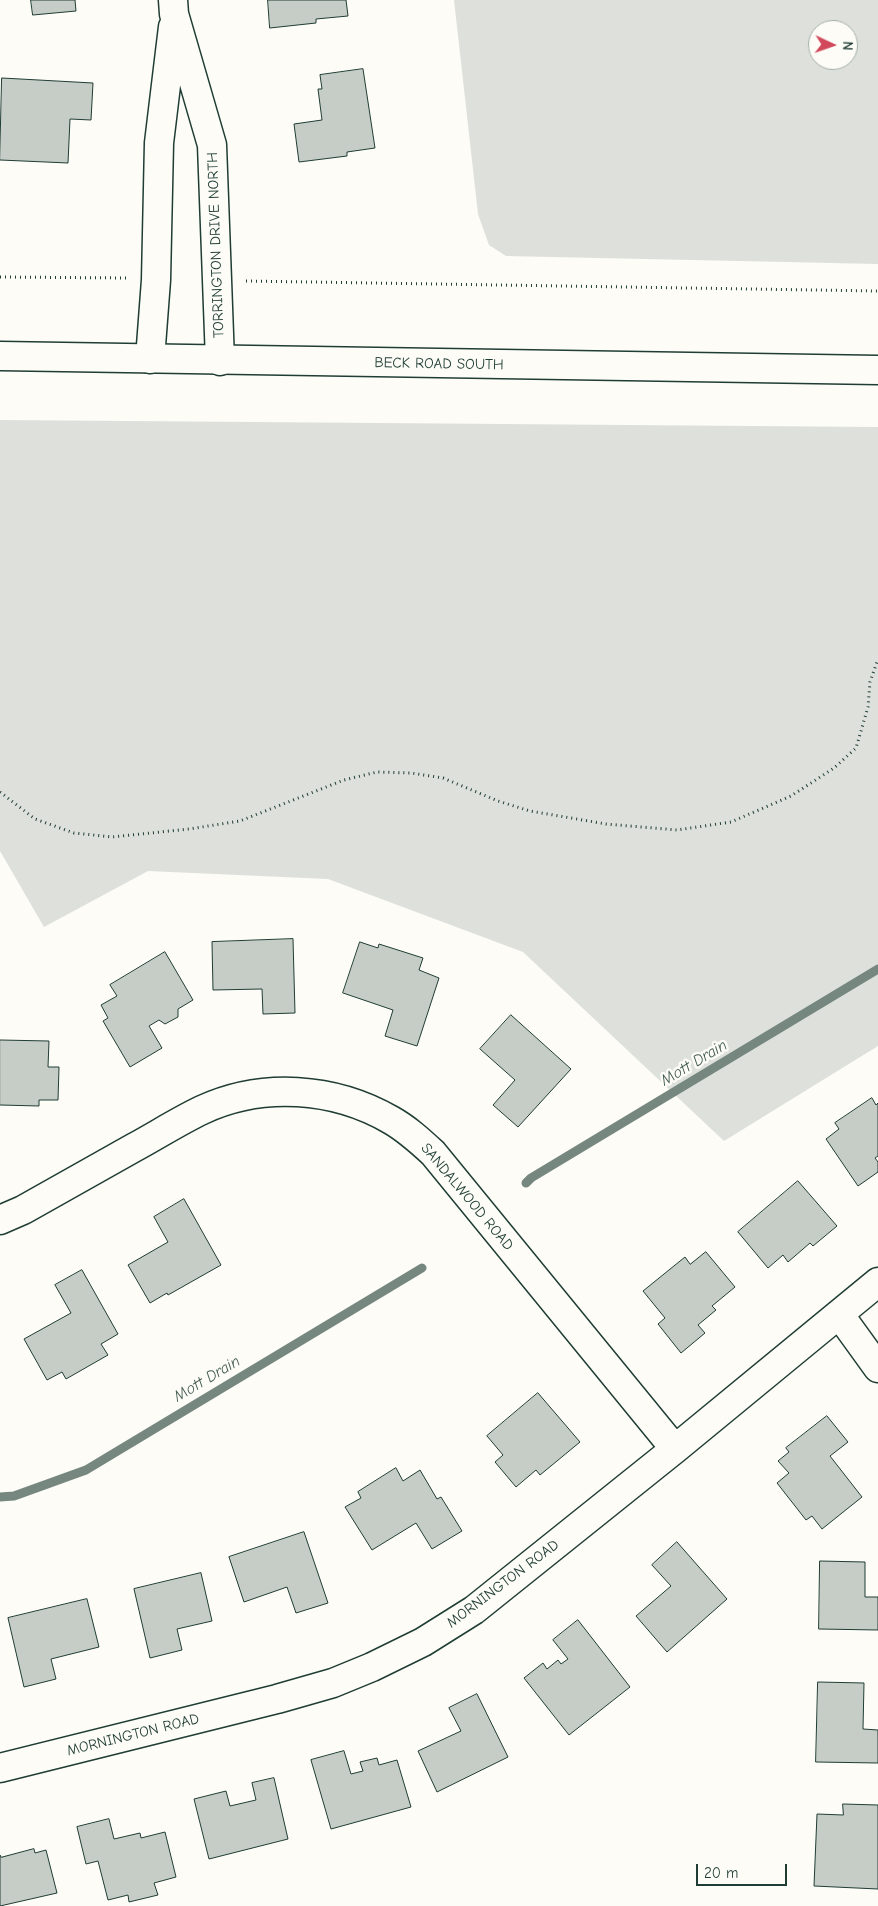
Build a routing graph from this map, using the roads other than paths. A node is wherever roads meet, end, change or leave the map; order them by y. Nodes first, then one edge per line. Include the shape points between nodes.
1 (174, 7) edge
2 (0, 356) edge
3 (150, 359) junction
4 (220, 361) junction
5 (878, 370) edge
6 (0, 1220) edge
7 (878, 1282) edge
8 (839, 1314) junction
9 (878, 1368) edge
10 (675, 1449) junction
11 (0, 1768) edge

1 - 3 street, TORRINGTON DRIVE NORTH via 159,143 156,280
1 - 4 street, TORRINGTON DRIVE NORTH via 212,145
2 - 3 street, BECK ROAD SOUTH
3 - 4 street, BECK ROAD SOUTH
4 - 5 street, BECK ROAD SOUTH
6 - 10 street, SANDALWOOD ROAD via 202,1110 243,1096 277,1091 303,1092 337,1098 370,1109 393,1121 433,1153
7 - 8 street, MORNINGTON ROAD
8 - 9 street
8 - 10 street, MORNINGTON ROAD
10 - 11 street, MORNINGTON ROAD via 474,1610 423,1642 372,1667 333,1683 277,1699

